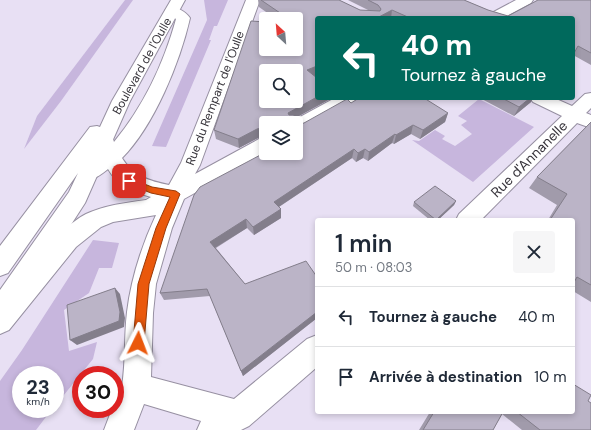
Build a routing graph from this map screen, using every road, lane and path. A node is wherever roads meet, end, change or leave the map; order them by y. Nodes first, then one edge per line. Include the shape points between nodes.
1 (253, 0) edge
2 (526, 0) edge
3 (175, 5) edge
4 (497, 16) edge
5 (162, 77) junction
6 (124, 95) junction
7 (591, 98) edge
8 (344, 100) edge
9 (543, 100) edge
10 (582, 118) edge
11 (303, 123) edge
12 (108, 148) junction
13 (259, 148) edge
14 (176, 194) junction
15 (469, 218) edge
16 (0, 265) edge
17 (0, 312) edge
18 (0, 321) edge
19 (315, 351) edge
20 (136, 388) junction
21 (238, 415) junction
22 (118, 430) edge
23 (212, 430) edge

1 - 14 street, Rue du Rempart de l'Oulle via 190,165
2 - 4 street
3 - 5 street via 183,18
3 - 6 street, Boulevard de l'Oulle
5 - 6 street
5 - 12 street via 140,121 121,148
6 - 12 street, Boulevard de l'Oulle
6 - 16 street
7 - 10 street, Rue d'Annanelle
8 - 11 street
9 - 10 street
10 - 15 street, Rue d'Annanelle
12 - 14 street via 129,181 151,190
12 - 17 street, Boulevard de l'Oulle via 89,172 77,197
13 - 14 street
14 - 18 street via 150,208 110,214 93,221 68,240
14 - 20 street, Rue du Rempart de l'Oulle via 161,228 144,284
19 - 21 street
20 - 21 street
20 - 22 street
21 - 23 street

